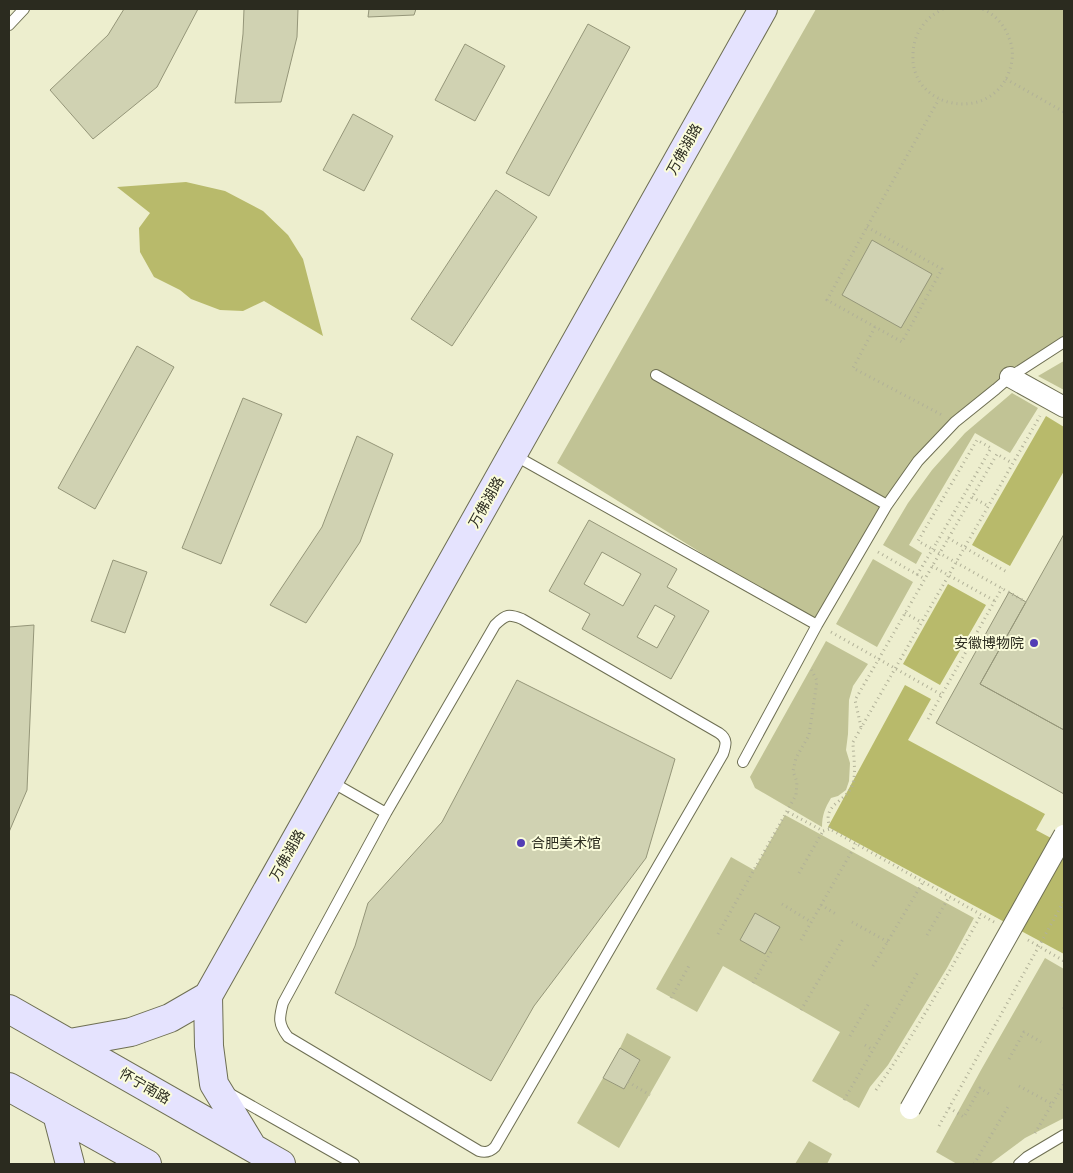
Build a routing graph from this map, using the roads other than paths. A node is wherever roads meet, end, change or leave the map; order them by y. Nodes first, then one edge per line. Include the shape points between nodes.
1 (24, 9) edge
2 (763, 9) edge
3 (9, 25) edge
4 (1064, 342) edge
5 (656, 375) dead end
6 (1010, 377) junction
7 (1057, 403) edge
8 (513, 454) junction
9 (887, 505) junction
10 (817, 625) junction
11 (743, 762) dead end
12 (329, 781) junction
13 (386, 813) junction
14 (1064, 835) edge
15 (208, 996) junction
16 (9, 1009) edge
17 (70, 1043) junction
18 (214, 1084) junction
19 (9, 1087) edge
20 (910, 1109) dead end
21 (57, 1114) junction
22 (1064, 1135) edge
23 (253, 1148) junction
24 (1023, 1161) edge
25 (70, 1164) edge
26 (147, 1164) edge
27 (281, 1164) edge
28 (354, 1164) edge

1 - 3 lane
2 - 8 street, 万佛湖路
4 - 6 lane
5 - 9 lane
6 - 7 street
6 - 9 lane via 955,422 918,461
8 - 10 lane
8 - 12 street, 万佛湖路
9 - 10 lane
10 - 11 lane
12 - 13 lane
12 - 15 street, 万佛湖路
13 - 13 lane via 283,1003 280,1022 288,1037 479,1151 491,1151 723,754 725,739 522,619 508,615 495,625
14 - 20 street, bridge
15 - 17 street via 170,1018 131,1032
15 - 18 street
16 - 17 street, 怀宁南路
17 - 23 street, 怀宁南路
18 - 23 street
18 - 28 lane
19 - 21 street
21 - 25 street
21 - 26 street
22 - 24 lane
23 - 27 street, 怀宁南路

